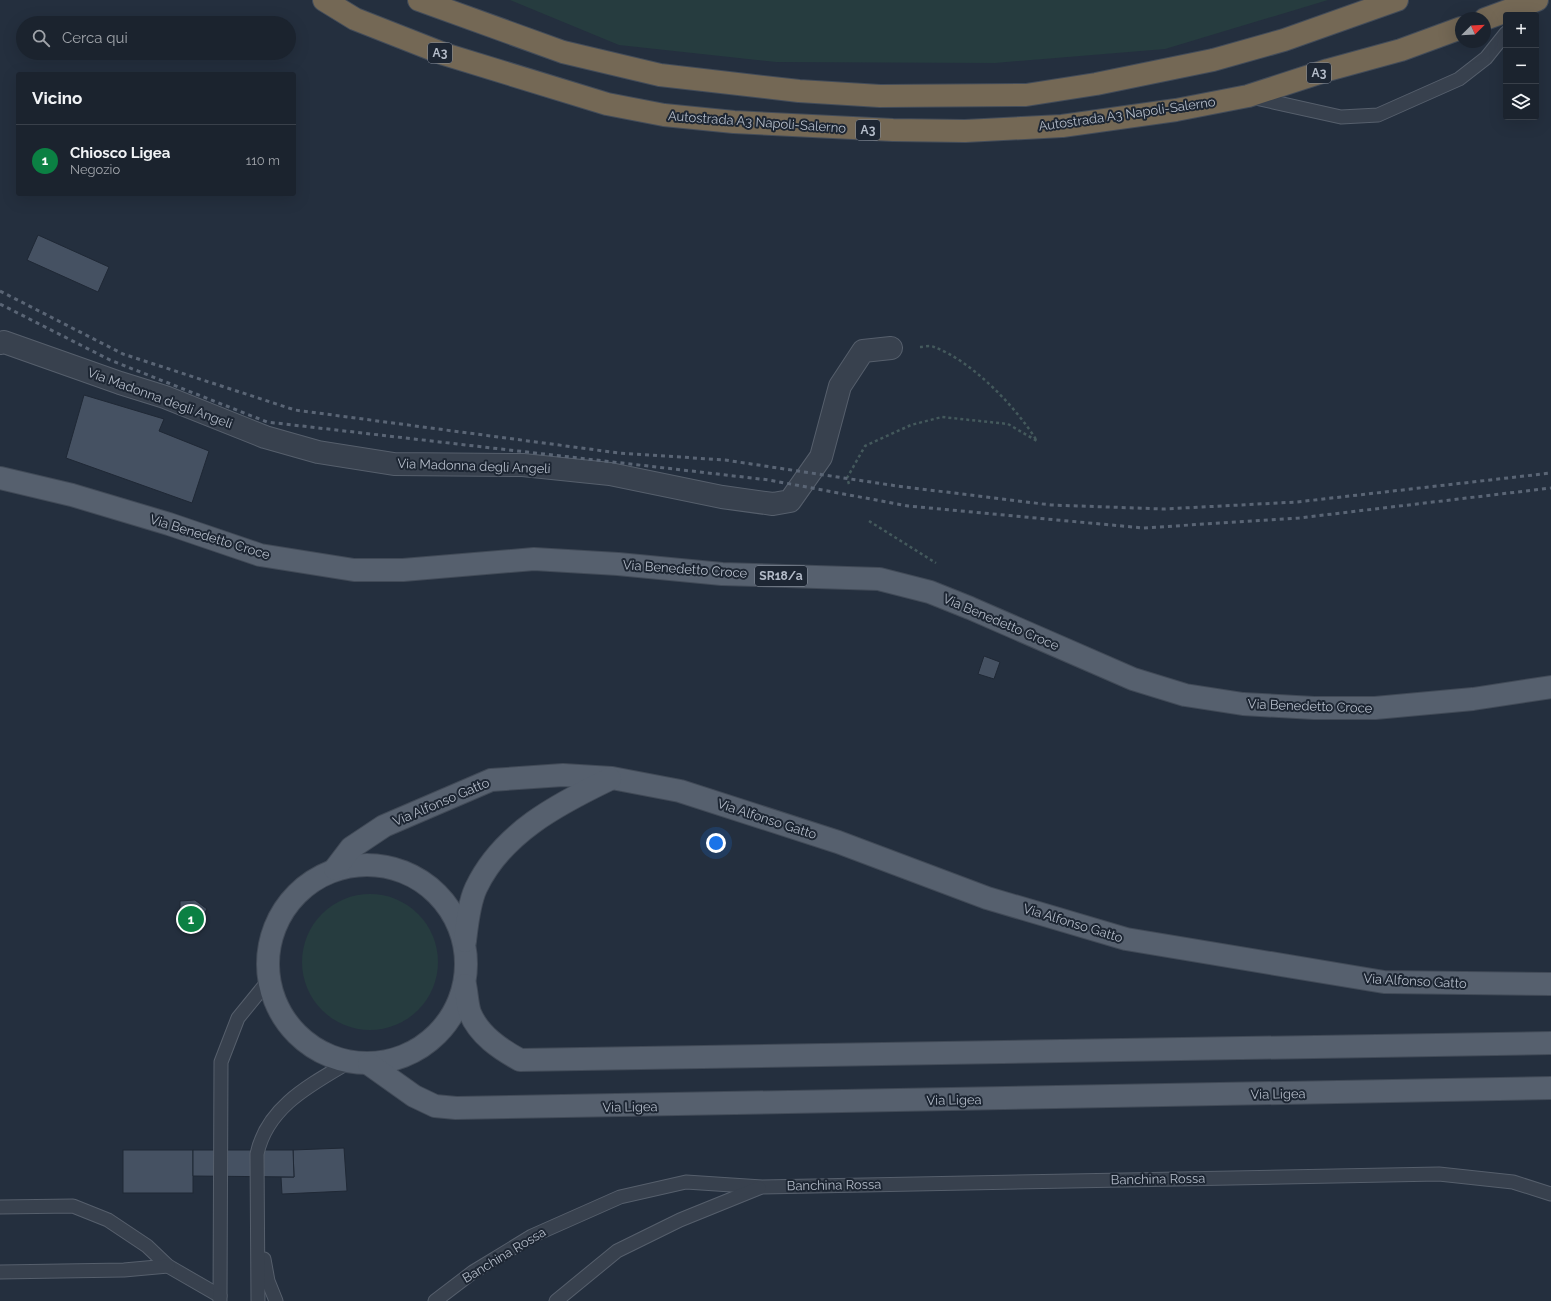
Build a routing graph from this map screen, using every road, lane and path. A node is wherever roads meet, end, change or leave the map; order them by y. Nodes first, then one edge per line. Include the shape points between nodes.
1 (324, 0) edge
2 (419, 0) edge
3 (1397, 0) edge
4 (1529, 6) edge
5 (1491, 17) edge
6 (1455, 30) edge
7 (1503, 37) edge
8 (1248, 96) junction
9 (0, 343) edge
10 (891, 348) joint
11 (0, 478) edge
12 (849, 484) dead end
13 (1551, 687) edge
14 (612, 778) junction
15 (335, 869) junction
16 (465, 942) junction
17 (269, 980) junction
18 (1551, 984) edge
19 (465, 985) junction
20 (1551, 1043) edge
21 (359, 1063) junction
22 (1551, 1088) edge
23 (762, 1187) junction
24 (1551, 1194) edge
25 (0, 1207) edge
26 (259, 1235) junction
27 (168, 1266) junction
28 (0, 1272) edge
29 (220, 1299) edge
30 (258, 1301) edge
31 (276, 1301) edge
32 (435, 1301) edge
33 (556, 1301) edge

1 - 8 highway, Autostrada A3 Napoli-Salerno / A3 via 355,19 444,54 607,104 664,115 804,127 965,131 1062,126 1176,110
2 - 3 highway via 563,52 660,75 800,91 880,96 1026,95 1096,84 1212,60 1284,40
4 - 5 highway
6 - 8 highway, Autostrada A3 Napoli-Salerno / A3 via 1401,50
7 - 8 lane via 1486,58 1459,79 1378,115 1341,117
9 - 10 street, Via Madonna degli Angeli via 4,342 165,397 265,437 318,452 394,464 523,465 610,474 722,497 774,504 790,501 821,457 840,386 863,351
10 - 12 path via 932,346 971,367 1000,396 1038,442 1008,424 942,417 911,425 865,446 847,478
11 - 13 main road, Via Benedetto Croce / SR18/a via 72,494 260,555 354,570 403,570 534,559 722,574 879,579 943,597 1133,679 1186,695 1243,704 1375,708 1473,699
14 - 15 main road, Via Alfonso Gatto via 563,775 491,780 384,826 351,848
14 - 16 main road via 560,804 500,851 476,889
14 - 18 main road, Via Alfonso Gatto via 680,791 838,842 988,898 1126,939 1384,982
15 - 16 main road via 358,864 382,865 405,872 426,883 444,900 457,920
15 - 17 main road via 310,882 289,901 278,919 271,939
16 - 19 main road
17 - 21 main road via 276,1004 288,1024 305,1042 326,1055
17 - 29 lane via 238,1018 221,1062
19 - 20 main road via 470,1013 484,1034 498,1048 520,1060
19 - 21 main road via 457,1008 443,1029 422,1048 398,1059
21 - 22 main road, Via Ligea via 435,1106 456,1108
21 - 26 lane via 303,1089 269,1122 257,1154
23 - 24 lane, Banchina Rossa via 1439,1174 1513,1182
23 - 32 lane, Banchina Rossa via 686,1182 620,1197 532,1236 473,1272
23 - 33 lane, Banchina Rossa via 680,1220 617,1251
25 - 27 lane via 73,1206 108,1220 147,1246
26 - 30 lane
26 - 31 lane via 268,1282
27 - 28 lane via 124,1270
27 - 29 lane

